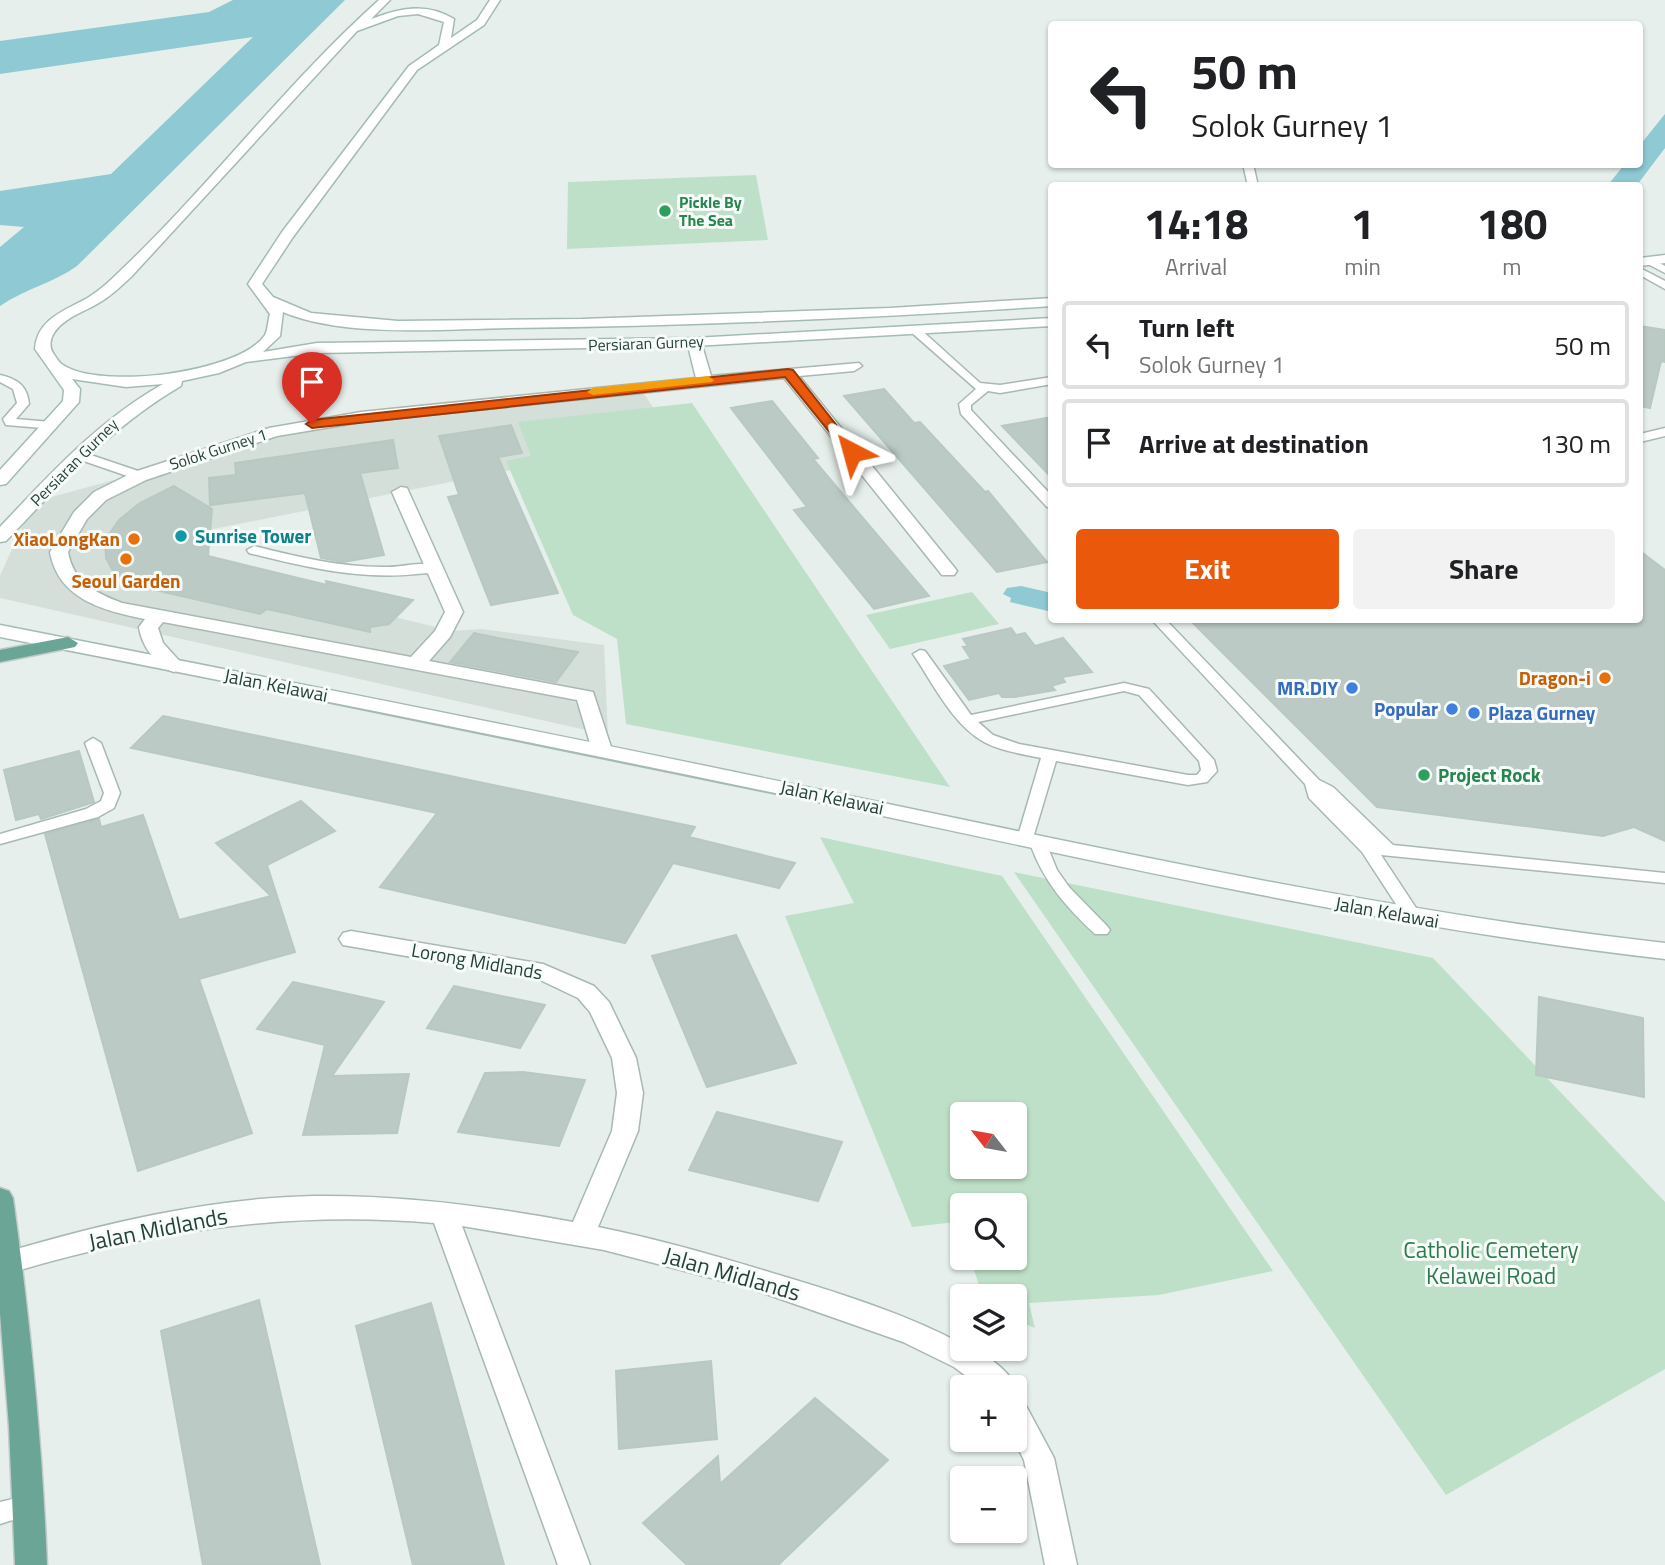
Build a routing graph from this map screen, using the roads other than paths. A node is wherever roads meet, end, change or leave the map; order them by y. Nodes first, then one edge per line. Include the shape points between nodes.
1 (385, 0) edge
2 (495, 0) edge
3 (444, 46) junction
4 (331, 49) junction
5 (1665, 259) edge
6 (1643, 265) edge
7 (1665, 270) edge
8 (1665, 286) edge
9 (265, 299) junction
10 (1048, 302) edge
11 (1048, 322) edge
12 (915, 330) junction
13 (694, 342) junction
14 (240, 360) junction
15 (49, 362) junction
16 (854, 366) dead end
17 (788, 373) junction
18 (191, 376) junction
19 (0, 378) edge
20 (704, 380) junction
21 (1048, 381) edge
22 (984, 388) junction
23 (51, 425) junction
24 (1665, 432) edge
25 (1643, 437) edge
26 (79, 455) junction
27 (140, 476) junction
28 (0, 480) edge
29 (401, 492) dead end
30 (1048, 500) edge
31 (0, 537) edge
32 (254, 550) dead end
33 (435, 568) junction
34 (948, 571) dead end
35 (157, 617) junction
36 (1162, 623) edge
37 (0, 631) edge
38 (68, 643) junction
39 (920, 654) dead end
40 (0, 656) edge
41 (415, 665) junction
42 (174, 666) junction
43 (968, 720) junction
44 (93, 743) dead end
45 (602, 750) junction
46 (1051, 755) junction
47 (1312, 783) junction
48 (0, 839) edge
49 (1032, 841) junction
50 (1368, 848) junction
51 (1388, 850) junction
52 (1665, 878) edge
53 (1413, 917) junction
54 (1101, 930) dead end
55 (351, 939) dead end
56 (1665, 951) edge
57 (0, 1198) edge
58 (444, 1212) junction
59 (581, 1236) junction
60 (5, 1264) edge
61 (984, 1375) edge
62 (1027, 1434) edge
63 (15, 1509) edge
64 (31, 1565) edge
65 (574, 1565) edge
66 (1061, 1565) edge

1 - 4 main road
2 - 3 main road via 481,24
3 - 4 main road via 450,21 422,10 402,11 362,25
3 - 9 main road via 413,68 287,235 255,284
4 - 15 main road via 183,217 98,297 50,328 43,340
5 - 6 main road
6 - 7 lane
6 - 8 lane
9 - 10 main road, Persiaran Gurney via 309,317 398,325 623,322
9 - 14 main road via 276,312 277,328 264,344
11 - 12 main road, Persiaran Gurney
12 - 13 main road, Persiaran Gurney
12 - 22 lane via 970,382
13 - 14 main road, Persiaran Gurney via 317,348
13 - 20 main road
14 - 18 main road
15 - 18 main road via 66,373 101,381 156,382
15 - 23 main road via 72,389 71,402
16 - 17 main road, Solok Gurney 1
17 - 20 main road, Solok Gurney 1
17 - 34 main road
18 - 26 main road, Persiaran Gurney via 127,410
19 - 23 lane via 23,393 23,404 10,422
20 - 27 main road, Solok Gurney 1 via 312,424 262,435
21 - 22 lane
22 - 30 lane via 965,404 965,411
23 - 28 main road
24 - 25 lane
26 - 27 lane
26 - 31 main road, Persiaran Gurney
27 - 35 main road, Solok Gurney 1 via 100,496 80,516 60,552 62,569 94,599
29 - 33 main road
32 - 33 lane via 359,572
33 - 41 main road via 454,612 443,633
35 - 41 main road, Solok Gurney 1
35 - 42 main road via 148,627 149,636 154,648
36 - 47 lane
37 - 38 main road, Jalan Kelawai
38 - 40 main road
38 - 42 main road, Jalan Kelawai
39 - 43 lane
41 - 45 main road, Solok Gurney 1 via 586,696
42 - 45 main road, Jalan Kelawai
43 - 46 lane via 987,737
43 - 46 lane via 1135,688 1144,691 1206,760 1209,771 1201,779 1188,780
44 - 48 lane via 112,793 108,804 92,813
45 - 49 main road, Jalan Kelawai
46 - 49 lane
47 - 50 lane via 1315,795
47 - 51 lane via 1326,790
49 - 53 main road, Jalan Kelawai
49 - 54 lane via 1052,880
50 - 51 lane
50 - 53 lane
51 - 52 lane
53 - 56 main road, Jalan Kelawai
55 - 59 main road, Lorong Midlands via 543,972 586,992 600,1008 624,1058 630,1093 625,1131
57 - 60 main road
58 - 59 main road, Jalan Midlands
58 - 60 main road, Jalan Midlands via 375,1208 244,1212 169,1224
58 - 65 main road
59 - 61 main road, Jalan Midlands via 658,1253 833,1304 971,1362
60 - 63 main road
62 - 66 main road via 1040,1458
63 - 64 main road

